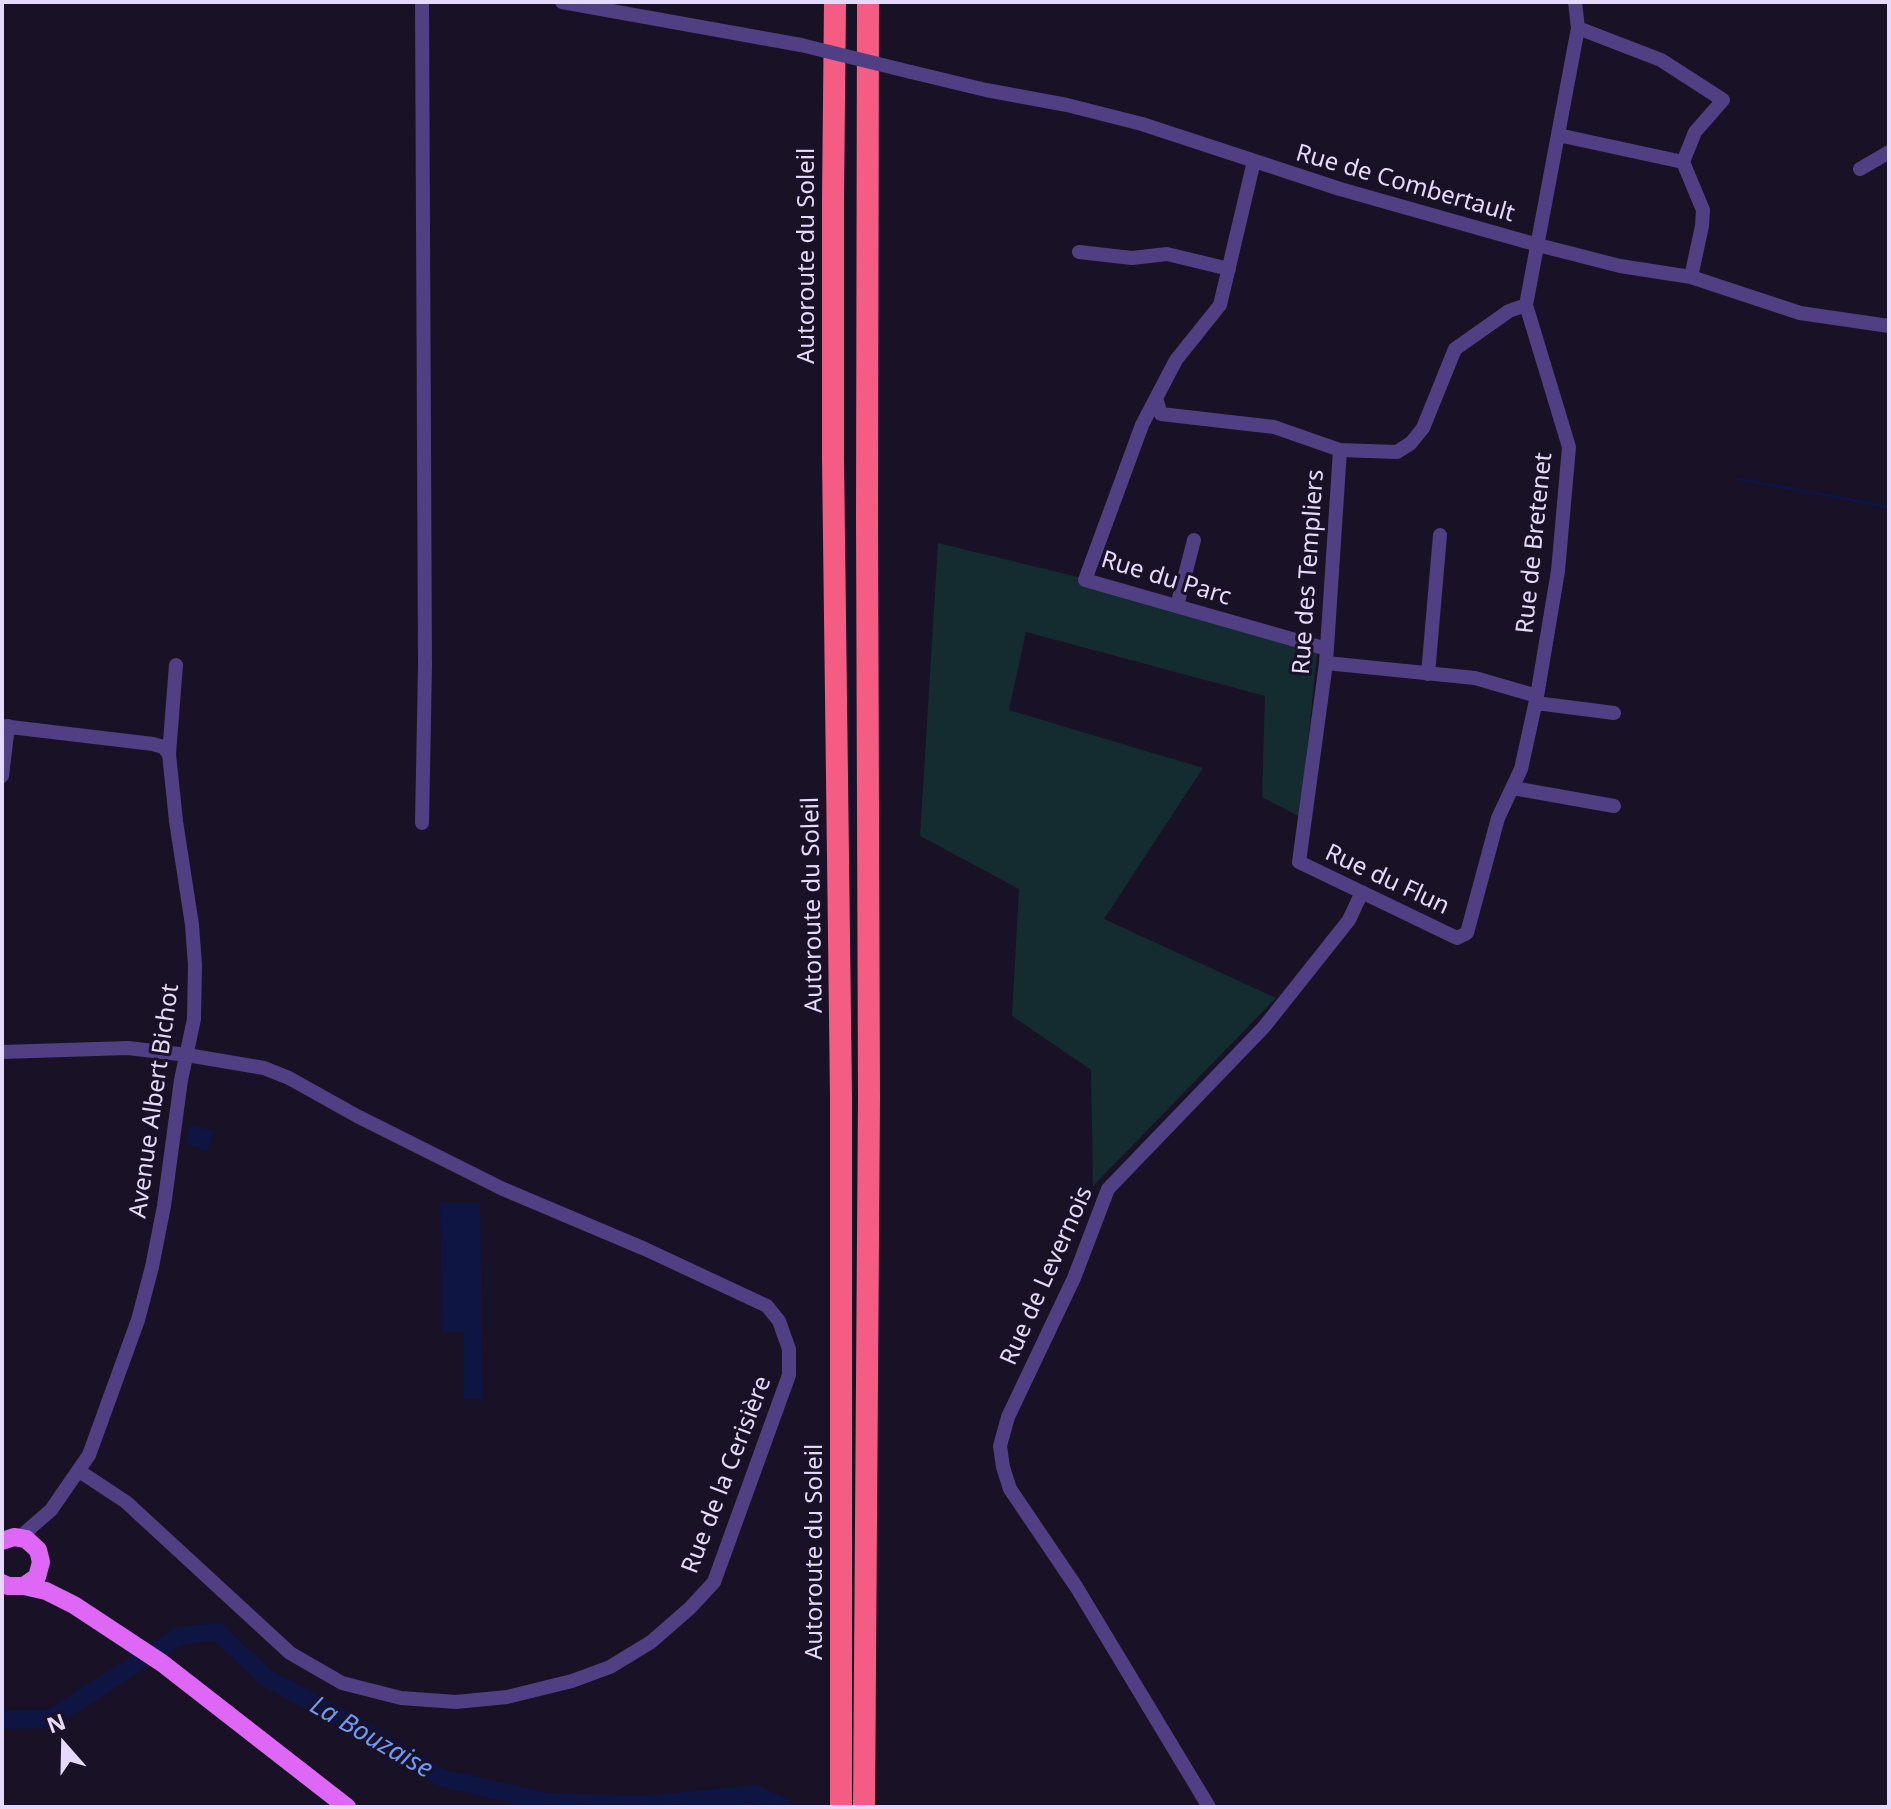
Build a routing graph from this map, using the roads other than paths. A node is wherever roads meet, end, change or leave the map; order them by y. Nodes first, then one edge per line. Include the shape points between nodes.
1 (422, 2) edge
2 (562, 2) edge
3 (835, 2) edge
4 (868, 2) edge
5 (1575, 2) edge
6 (1578, 28) junction
7 (1558, 135) junction
8 (1889, 152) edge
9 (1254, 161) junction
10 (1683, 162) junction
11 (1860, 169) dead end
12 (1538, 245) junction
13 (1079, 252) dead end
14 (1229, 269) junction
15 (1691, 277) junction
16 (1526, 305) junction
17 (1889, 326) edge
18 (1156, 398) junction
19 (1340, 450) junction
20 (1440, 535) dead end
21 (1194, 540) dead end
22 (1177, 606) junction
23 (1326, 656) junction
24 (176, 665) dead end
25 (1428, 674) junction
26 (1536, 700) junction
27 (1614, 713) dead end
28 (5, 726) edge
29 (169, 754) junction
30 (2, 776) edge
31 (1513, 788) junction
32 (1614, 806) dead end
33 (422, 823) dead end
34 (1299, 862) joint
35 (1362, 892) junction
36 (1457, 938) joint
37 (2, 1052) edge
38 (187, 1055) junction
39 (79, 1471) junction
40 (51, 1510) junction
41 (8, 1538) edge
42 (40, 1556) junction
43 (2, 1583) edge
44 (24, 1586) junction
45 (74, 1605) junction
46 (347, 1807) edge
47 (841, 1807) edge
48 (864, 1807) edge
49 (1209, 1807) edge

1 - 33 street
2 - 9 street, Rue de Combertault, bridge via 801,45 1067,105
3 - 47 highway, Autoroute du Soleil
4 - 48 highway
5 - 6 street
6 - 7 street
6 - 10 street via 1661,60 1723,100 1695,132
7 - 10 street
7 - 12 street
8 - 11 street
9 - 12 street, Rue de Combertault
9 - 14 street
10 - 15 street via 1703,210
12 - 15 street, Rue de Combertault
12 - 16 street
13 - 14 street via 1132,258 1167,254
14 - 18 street via 1220,305 1176,360
15 - 17 street, Rue de Combertault via 1800,313
16 - 19 street, Rue des Templiers via 1455,349 1423,428 1411,443 1397,452
16 - 26 street, Rue de Bretenet via 1569,447 1558,571
18 - 19 street via 1161,414 1274,427
18 - 22 street, Rue du Parc via 1085,580
19 - 23 street, Rue des Templiers
20 - 25 street
21 - 22 street
22 - 23 street, Rue du Parc
23 - 25 street, Rue du Parc
23 - 34 street, Rue des Templiers
24 - 29 street, Avenue Albert Bichot
25 - 26 street, Rue du Parc via 1475,678
26 - 27 street, Rue du Parc
26 - 31 street, Rue de Bretenet
28 - 29 street via 153,744
28 - 30 street
29 - 38 street, Avenue Albert Bichot via 195,965
31 - 32 street
31 - 36 street, Rue de Bretenet via 1498,818 1467,933
34 - 35 street, Rue du Flun
35 - 36 street, Rue du Flun
35 - 49 street, Rue de Levernois via 1349,920 1264,1027 1108,1189 1000,1446 1010,1489
37 - 38 street, Rue de la Cerisière via 128,1048
38 - 39 street, Avenue Albert Bichot via 145,1294
38 - 39 street, Rue de la Cerisière via 264,1068 289,1078 503,1189 767,1306 789,1349 789,1375 714,1582 651,1642 610,1667 507,1697 456,1702 401,1698 342,1683 290,1653 126,1502
39 - 40 street
40 - 41 street
40 - 42 street
41 - 42 main road via 31,1541
42 - 44 main road via 37,1577
42 - 45 main road via 45,1573
43 - 44 main road
44 - 45 main road
45 - 46 main road via 162,1663

